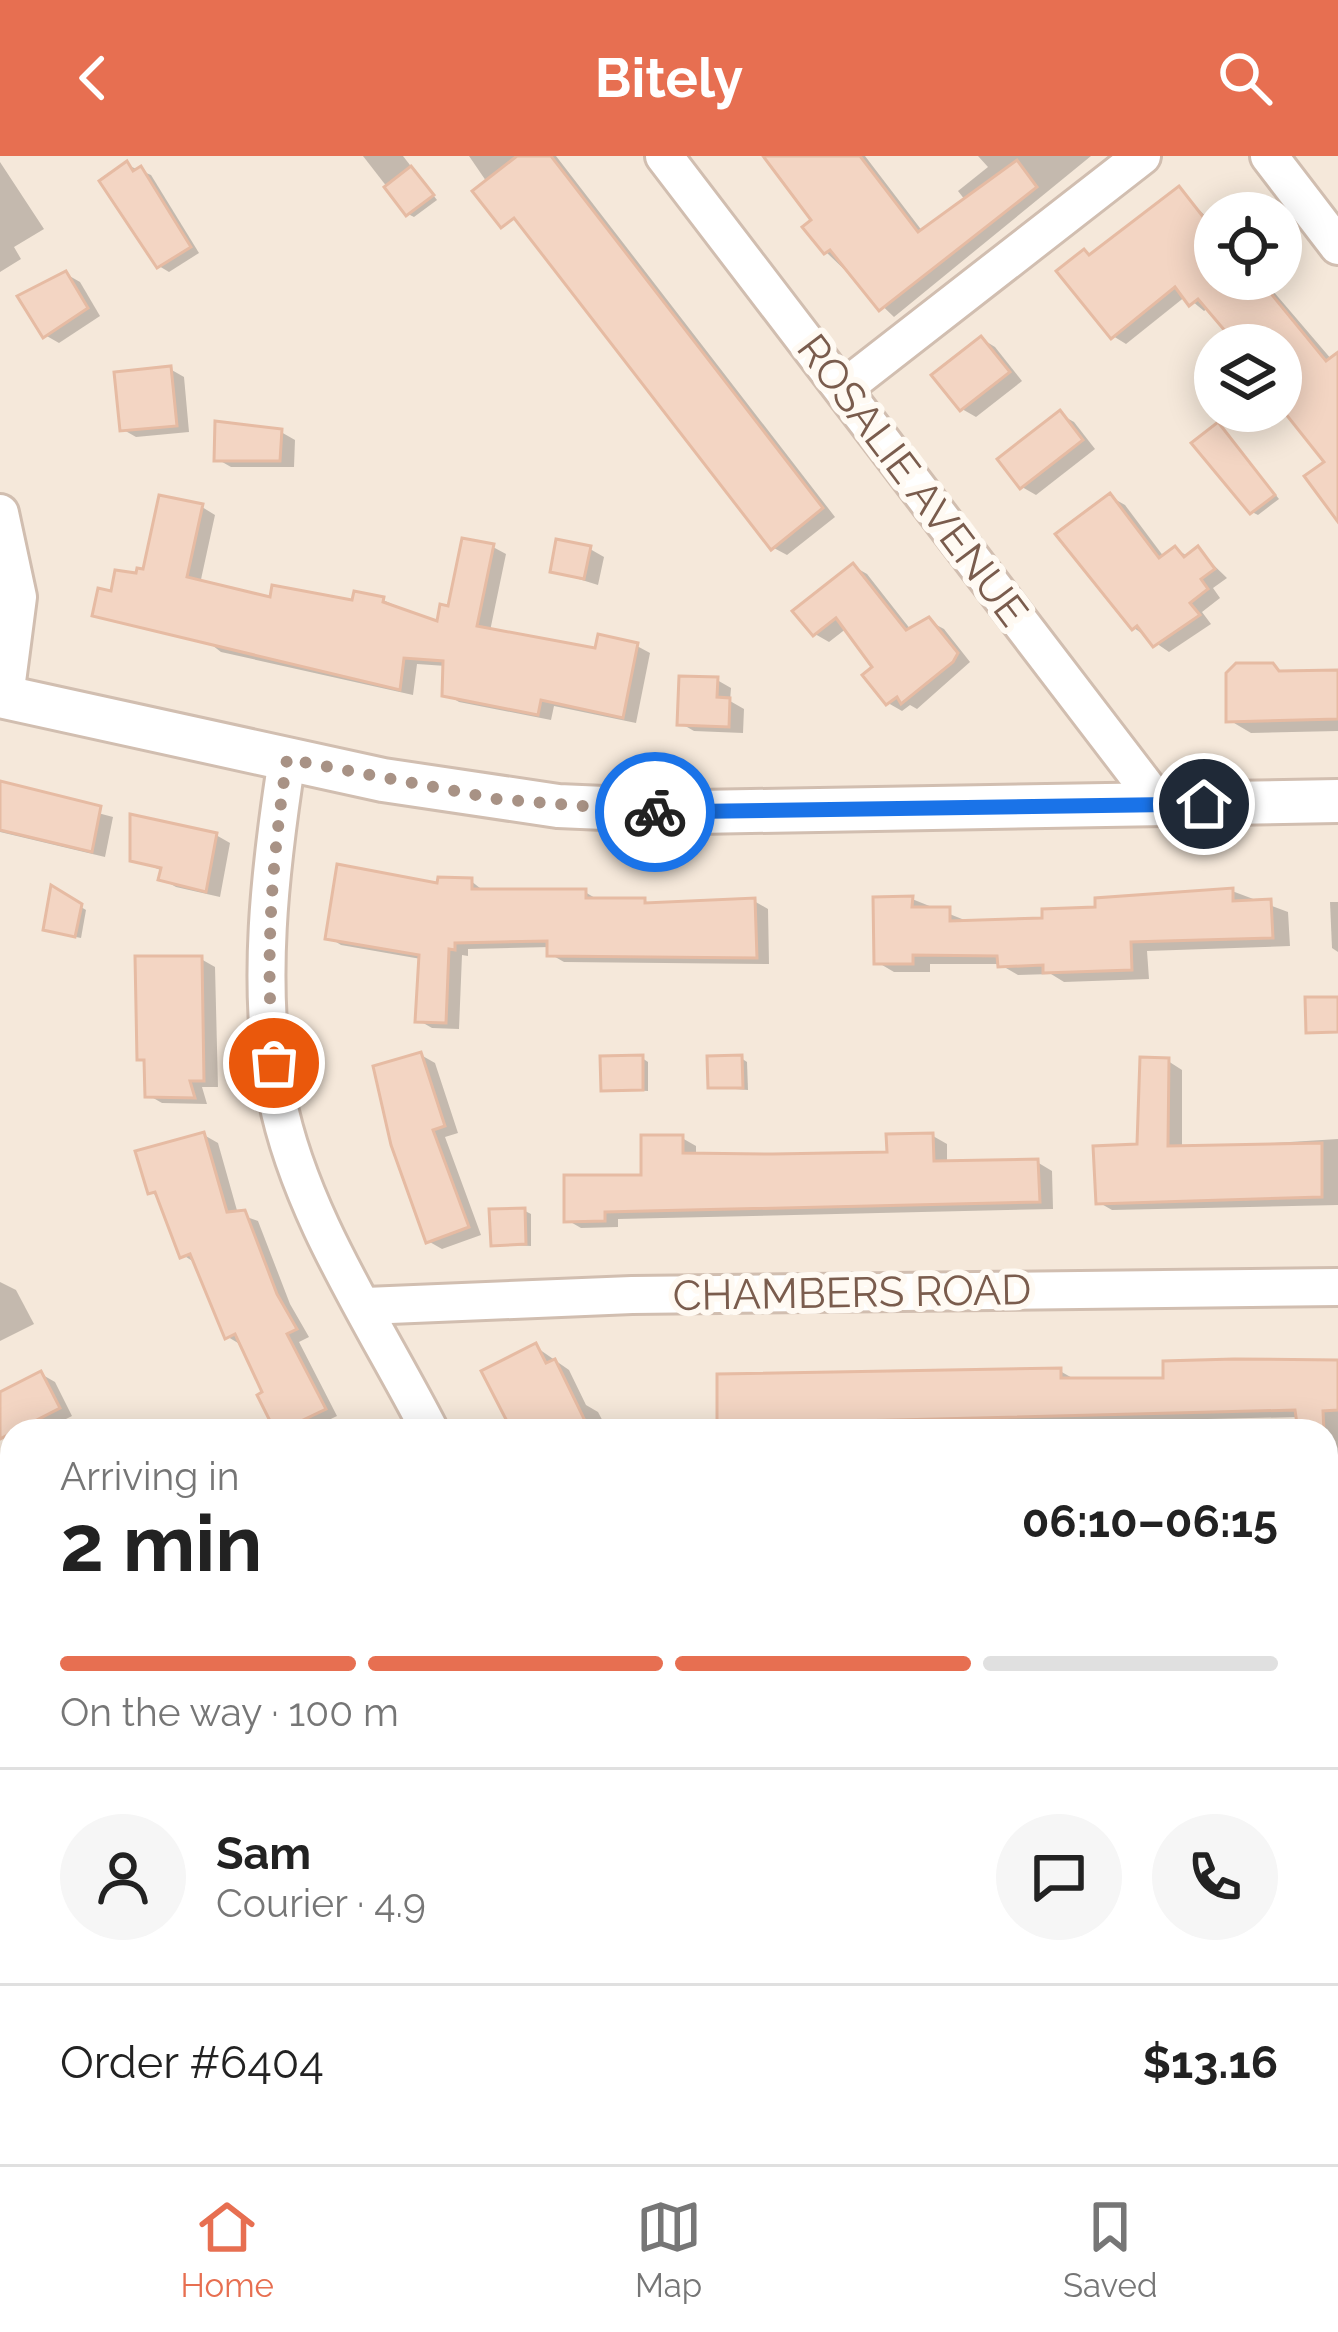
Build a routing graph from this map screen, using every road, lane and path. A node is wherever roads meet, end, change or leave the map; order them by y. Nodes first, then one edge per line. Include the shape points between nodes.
1 (664, 156) edge
2 (1142, 156) edge
3 (1269, 156) edge
4 (1338, 246) edge
5 (844, 388) junction
6 (0, 513) edge
7 (2, 696) edge
8 (287, 759) junction
9 (1338, 801) edge
10 (1160, 805) junction
11 (1338, 1287) edge
12 (366, 1306) junction
13 (424, 1419) edge

1 - 5 street, ROSALIE AVENUE
2 - 5 street
3 - 4 street
5 - 10 street, ROSALIE AVENUE
6 - 7 street via 18,597
7 - 8 street
8 - 10 street via 476,796 624,811
8 - 12 street via 268,949 277,1097 315,1209
9 - 10 street
11 - 12 street, CHAMBERS ROAD
12 - 13 street

